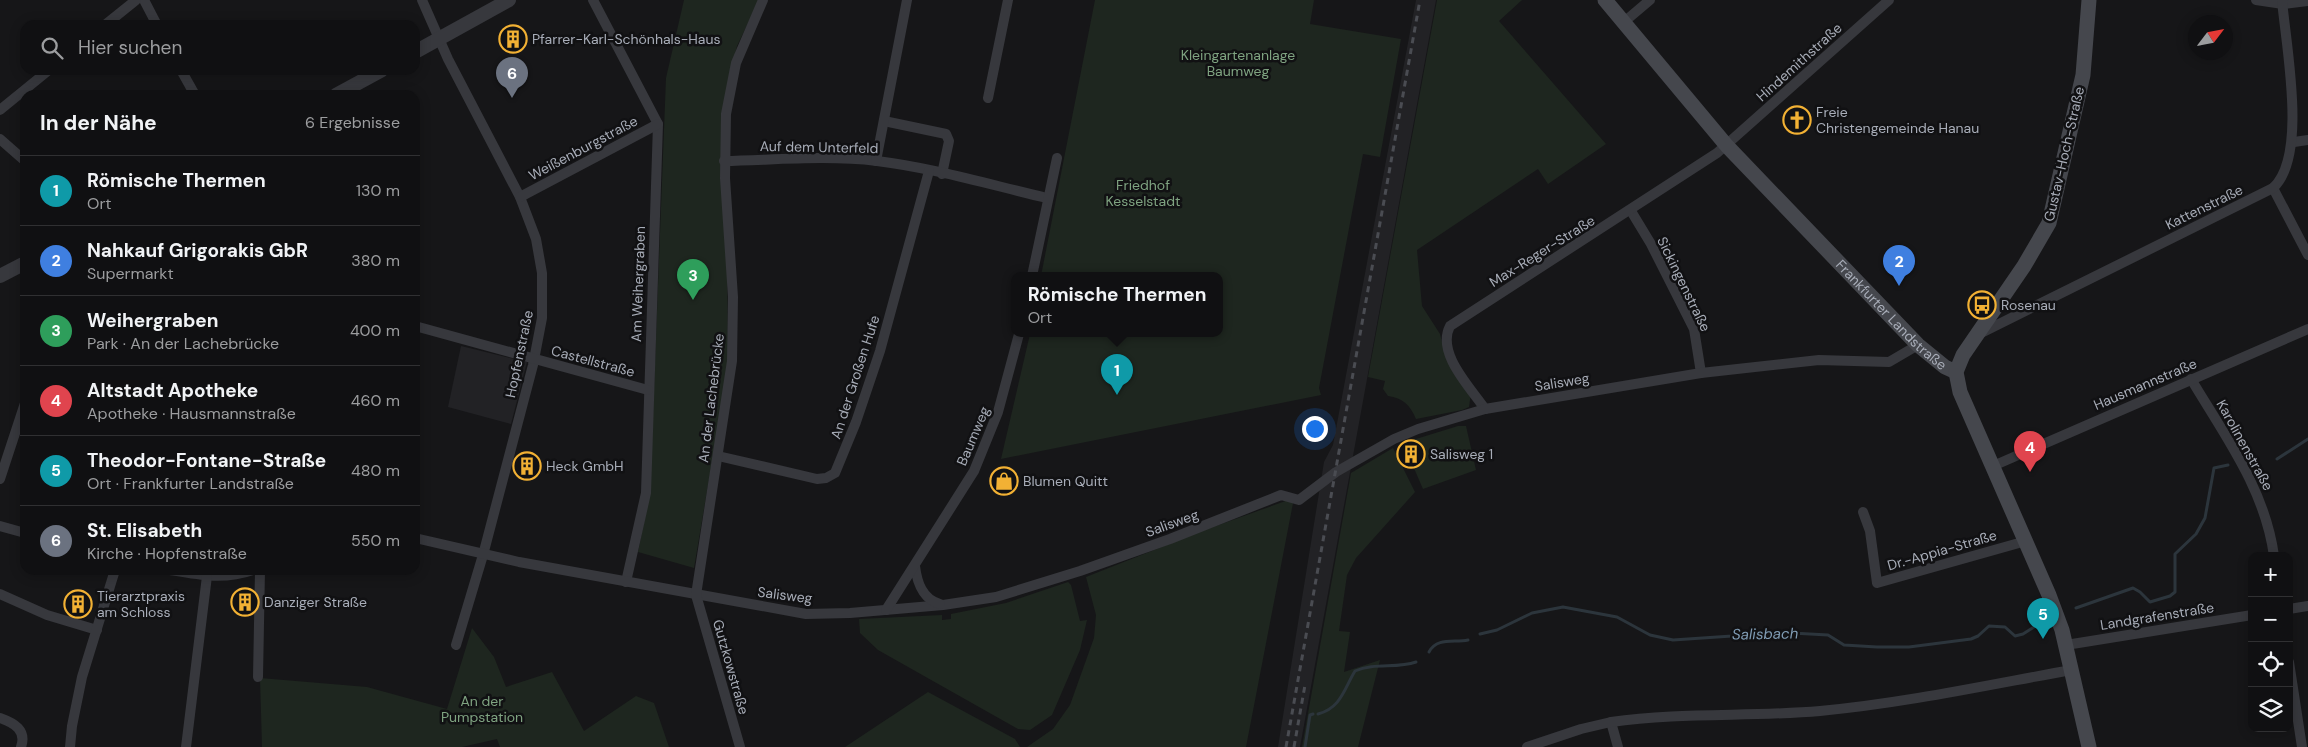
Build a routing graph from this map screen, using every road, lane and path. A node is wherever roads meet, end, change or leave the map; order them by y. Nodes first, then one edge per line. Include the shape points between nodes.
1 (136, 0) edge
2 (144, 0) edge
3 (422, 0) edge
4 (509, 0) edge
5 (594, 0) edge
6 (763, 0) edge
7 (907, 0) edge
8 (1008, 0) edge
9 (1606, 0) edge
10 (1650, 0) edge
11 (1890, 0) edge
12 (2089, 0) edge
13 (2256, 0) edge
14 (2308, 1) edge
15 (2282, 2) edge
16 (111, 20) edge
17 (154, 20) edge
18 (1624, 22) junction
19 (439, 38) junction
20 (420, 49) edge
21 (43, 75) edge
22 (185, 75) edge
23 (373, 75) edge
24 (24, 90) edge
25 (192, 90) edge
26 (345, 90) edge
27 (20, 94) edge
28 (988, 98) dead end
29 (0, 110) edge
30 (884, 121) junction
31 (658, 124) junction
32 (0, 139) edge
33 (2308, 140) edge
34 (2294, 142) junction
35 (1727, 146) junction
36 (20, 157) edge
37 (1056, 158) dead end
38 (724, 161) junction
39 (876, 161) junction
40 (929, 171) junction
41 (942, 174) junction
42 (2273, 188) junction
43 (520, 197) junction
44 (1047, 198) junction
45 (1631, 211) junction
46 (2308, 256) edge
47 (20, 266) edge
48 (1033, 272) edge
49 (0, 276) edge
50 (420, 327) edge
51 (2308, 329) edge
52 (1976, 335) junction
53 (1018, 337) edge
54 (1918, 345) junction
55 (534, 360) junction
56 (1956, 372) junction
57 (1701, 373) junction
58 (2191, 379) junction
59 (648, 390) junction
60 (1485, 409) junction
61 (20, 418) edge
62 (718, 456) junction
63 (1993, 466) junction
64 (0, 479) edge
65 (1863, 512) dead end
66 (0, 526) edge
67 (20, 532) edge
68 (420, 539) edge
69 (2026, 541) junction
70 (2273, 552) edge
71 (483, 554) junction
72 (915, 566) junction
73 (114, 575) edge
74 (201, 575) edge
75 (216, 575) edge
76 (260, 575) edge
77 (207, 576) junction
78 (626, 582) junction
79 (696, 595) junction
80 (1, 597) edge
81 (943, 605) junction
82 (2308, 606) edge
83 (2293, 608) edge
84 (886, 610) junction
85 (2248, 616) edge
86 (97, 630) junction
87 (2066, 645) junction
88 (456, 646) dead end
89 (2071, 670) junction
90 (258, 677) dead end
91 (2293, 687) edge
92 (0, 718) edge
93 (1611, 722) junction
94 (21, 747) edge
95 (70, 747) edge
96 (186, 747) edge
97 (740, 747) edge
98 (1527, 747) edge
99 (1618, 747) edge
100 (2089, 747) edge
101 (2302, 747) edge

1 - 16 street
2 - 17 street
3 - 19 street, Hopfenstraße
4 - 19 street
5 - 31 street, Am Weihergraben
6 - 38 street, An der Lachebrücke via 732,77
7 - 30 street
8 - 28 street
9 - 18 main road, Frankfurter Landstraße
10 - 18 street
11 - 35 street, Hindemithstraße
12 - 52 main road, Gustav-Hoch-Straße via 2083,75 2050,223
13 - 15 street
14 - 15 street
15 - 34 street, Kattenstraße via 2295,120
18 - 35 main road, Frankfurter Landstraße
19 - 20 street
19 - 43 street, Hopfenstraße
21 - 24 street
22 - 25 street
23 - 26 street
27 - 29 street
30 - 39 street
30 - 41 street, Auf dem Unterfeld via 946,134 949,140
31 - 43 street, Weißenburgstraße
31 - 59 street, Am Weihergraben
32 - 36 street
33 - 34 street
34 - 42 street, Kattenstraße via 2284,177
35 - 45 street, Max-Reger-Straße
35 - 54 main road, Frankfurter Landstraße
37 - 44 street
38 - 39 street, Auf dem Unterfeld
38 - 62 street, An der Lachebrücke via 734,331
39 - 40 street, Auf dem Unterfeld
40 - 41 street, Auf dem Unterfeld
40 - 62 street, An der Großen Hufe via 880,351 835,473 817,479
41 - 44 street, Auf dem Unterfeld
42 - 46 street
42 - 52 street, Kattenstraße
43 - 55 street, Hopfenstraße via 536,239 542,273 542,318
44 - 48 street
45 - 57 street, Sickingenstraße via 1694,329
45 - 60 street, Max-Reger-Straße via 1450,326 1446,333 1449,353
47 - 49 street
50 - 55 street, Castellstraße
51 - 58 street, Hausmannstraße
52 - 56 main road, Gustav-Hoch-Straße
53 - 72 street, Baumweg via 998,412 981,457
54 - 56 main road, Frankfurter Landstraße
54 - 57 street, Salisweg via 1889,362 1819,360
55 - 59 street, Castellstraße
55 - 71 street, Hopfenstraße
56 - 63 main road, Frankfurter Landstraße via 1960,392
57 - 60 street, Salisweg
58 - 63 street, Hausmannstraße
58 - 70 street, Karolinenstraße via 2254,486 2268,524
59 - 78 street, Am Weihergraben via 646,493
60 - 81 street, Salisweg via 1394,439 1336,472 1299,500 1281,495 1080,571 996,597
61 - 64 street
62 - 79 street, An der Lachebrücke
63 - 69 main road, Frankfurter Landstraße
65 - 69 street, Dr.-Appia-Straße via 1870,531 1877,583
66 - 67 street
68 - 71 street, Salisweg
69 - 87 main road, Frankfurter Landstraße
71 - 78 street, Salisweg
71 - 88 street
72 - 81 street via 924,593
72 - 84 street, Baumweg
73 - 86 street
74 - 77 street
75 - 77 street
76 - 90 street
77 - 96 street
78 - 79 street, Salisweg
79 - 84 street, Salisweg via 806,614
79 - 97 street, Gutzkowstraße
80 - 86 street
81 - 84 street, Salisweg
82 - 83 street
85 - 87 street, Landgrafenstraße
86 - 95 street via 82,677
87 - 89 main road, Frankfurter Landstraße
89 - 93 street via 1857,707
89 - 100 main road, Frankfurter Landstraße
91 - 101 street
92 - 94 street via 13,722 20,730 23,737
93 - 98 street
93 - 99 street

